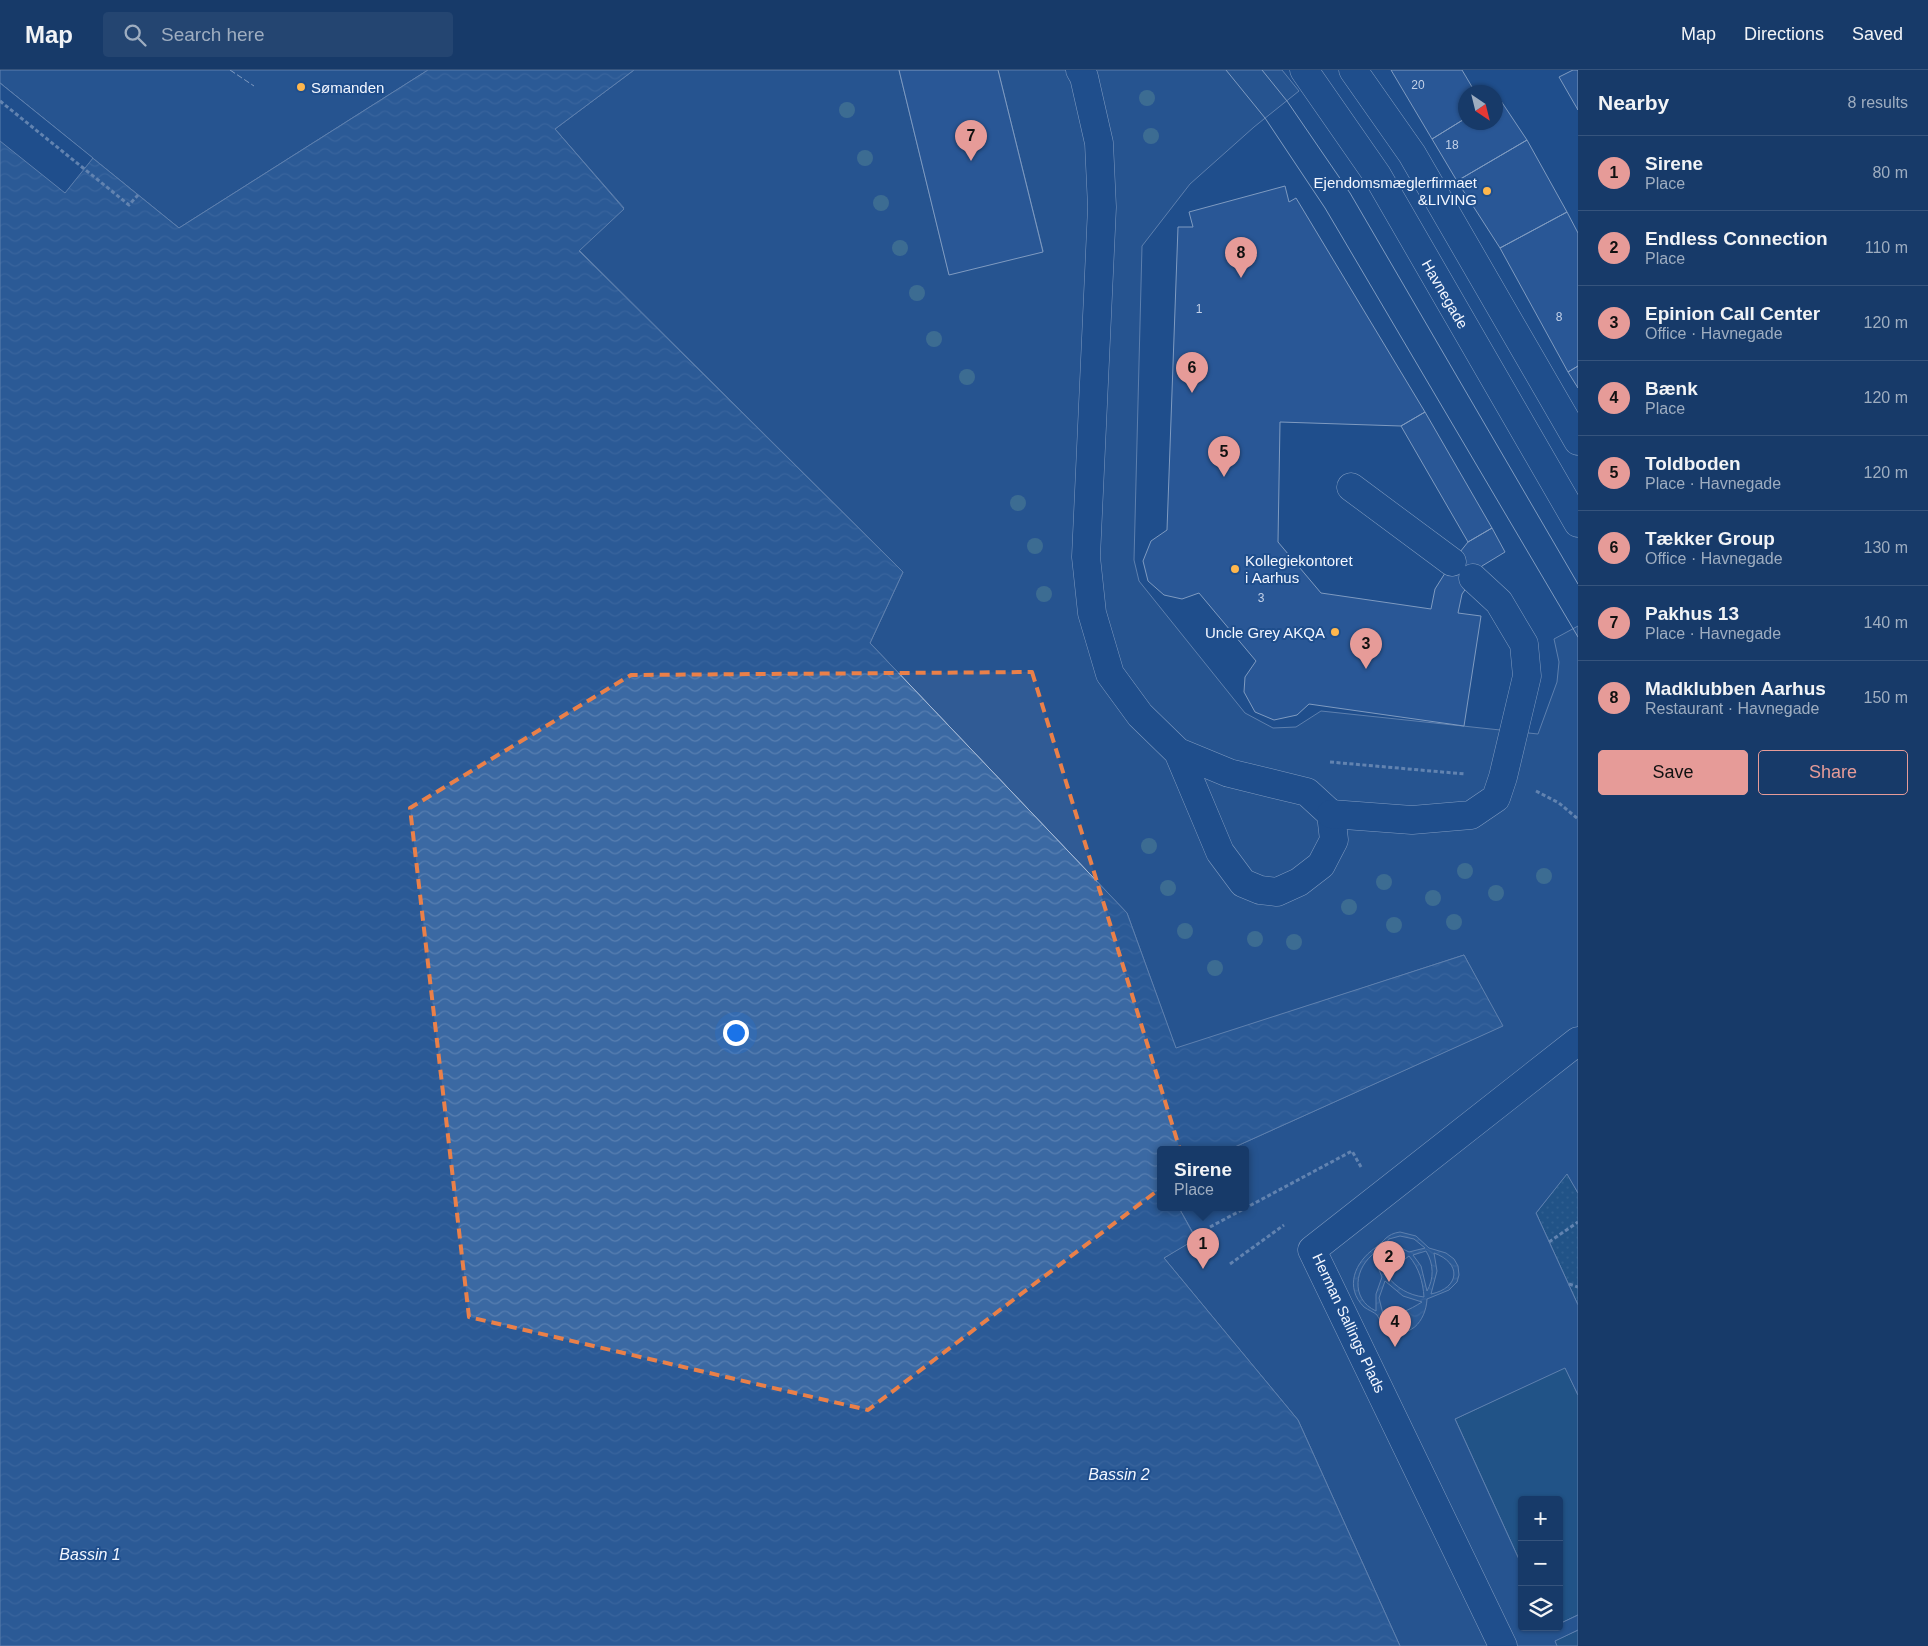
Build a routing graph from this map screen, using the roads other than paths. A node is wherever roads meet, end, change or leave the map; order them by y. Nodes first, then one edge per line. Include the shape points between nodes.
1 (1080, 70) edge
2 (1304, 70) edge
3 (1353, 70) edge
4 (1578, 441) edge
5 (1351, 487) dead end
6 (1578, 523) edge
7 (1178, 752) junction
8 (1331, 814) junction
9 (1578, 1041) edge
10 (1503, 1646) edge

1 - 7 street via 1099,143 1102,207 1087,511 1086,557 1092,613 1110,674 1140,716
2 - 6 street, Havnegade via 1377,176
3 - 4 street via 1412,154
5 - 8 street via 1462,570 1499,602 1524,644 1527,676 1504,777 1496,798 1471,815 1412,820
7 - 8 street via 1229,773 1307,792
7 - 8 street via 1220,852 1243,883 1260,890 1277,892 1299,882 1321,865 1334,840
9 - 10 street, Herman Sallings Plads via 1312,1250

